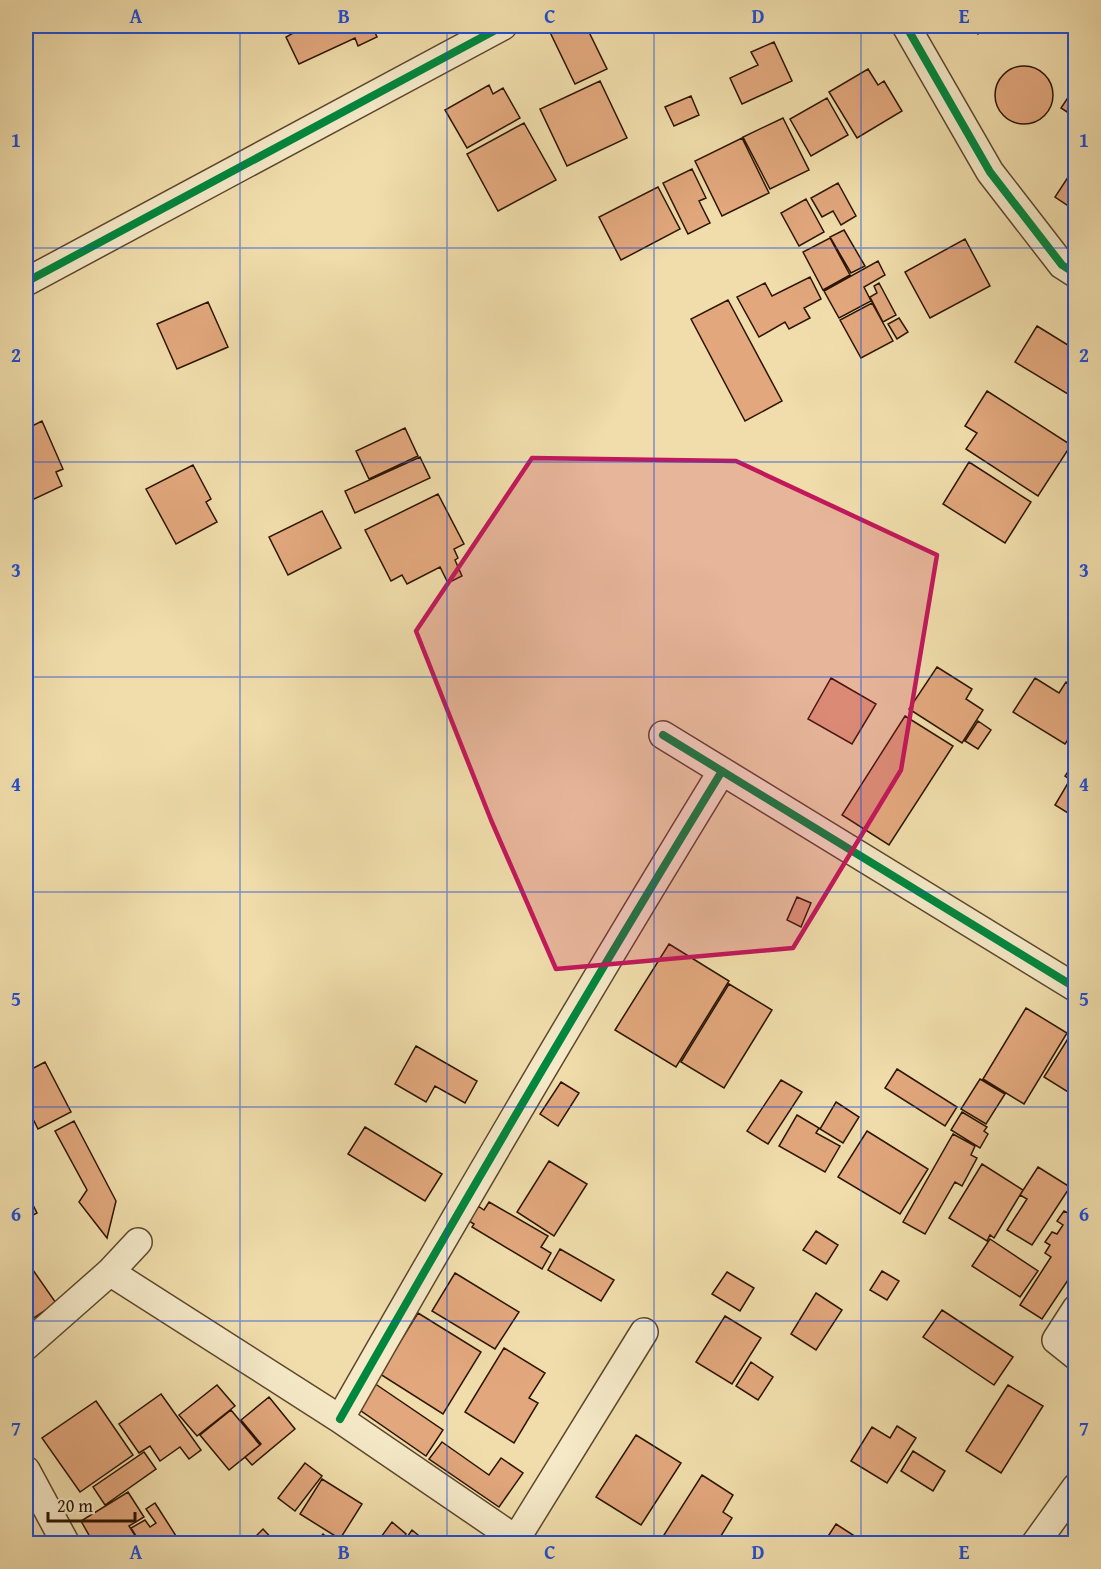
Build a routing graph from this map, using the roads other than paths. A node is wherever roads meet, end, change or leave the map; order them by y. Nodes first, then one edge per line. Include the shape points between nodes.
1 (503, 26) edge
2 (906, 26) edge
3 (1076, 274) edge
4 (26, 282) edge
5 (663, 735) dead end
6 (722, 771) junction
7 (1076, 988) edge
8 (138, 1242) dead end
9 (110, 1272) junction
10 (1076, 1309) edge
11 (644, 1332) dead end
12 (26, 1346) edge
13 (1076, 1356) edge
14 (340, 1419) junction
15 (26, 1470) edge
16 (1076, 1487) edge
17 (519, 1541) edge
18 (66, 1544) edge
19 (1035, 1544) edge

1 - 4 street
2 - 3 street via 990,172 1062,265
5 - 6 street
6 - 7 street
6 - 14 street
8 - 9 street
9 - 12 street
9 - 14 street
10 - 13 street via 1056,1340
11 - 17 street
14 - 17 street
15 - 18 street
16 - 19 street

